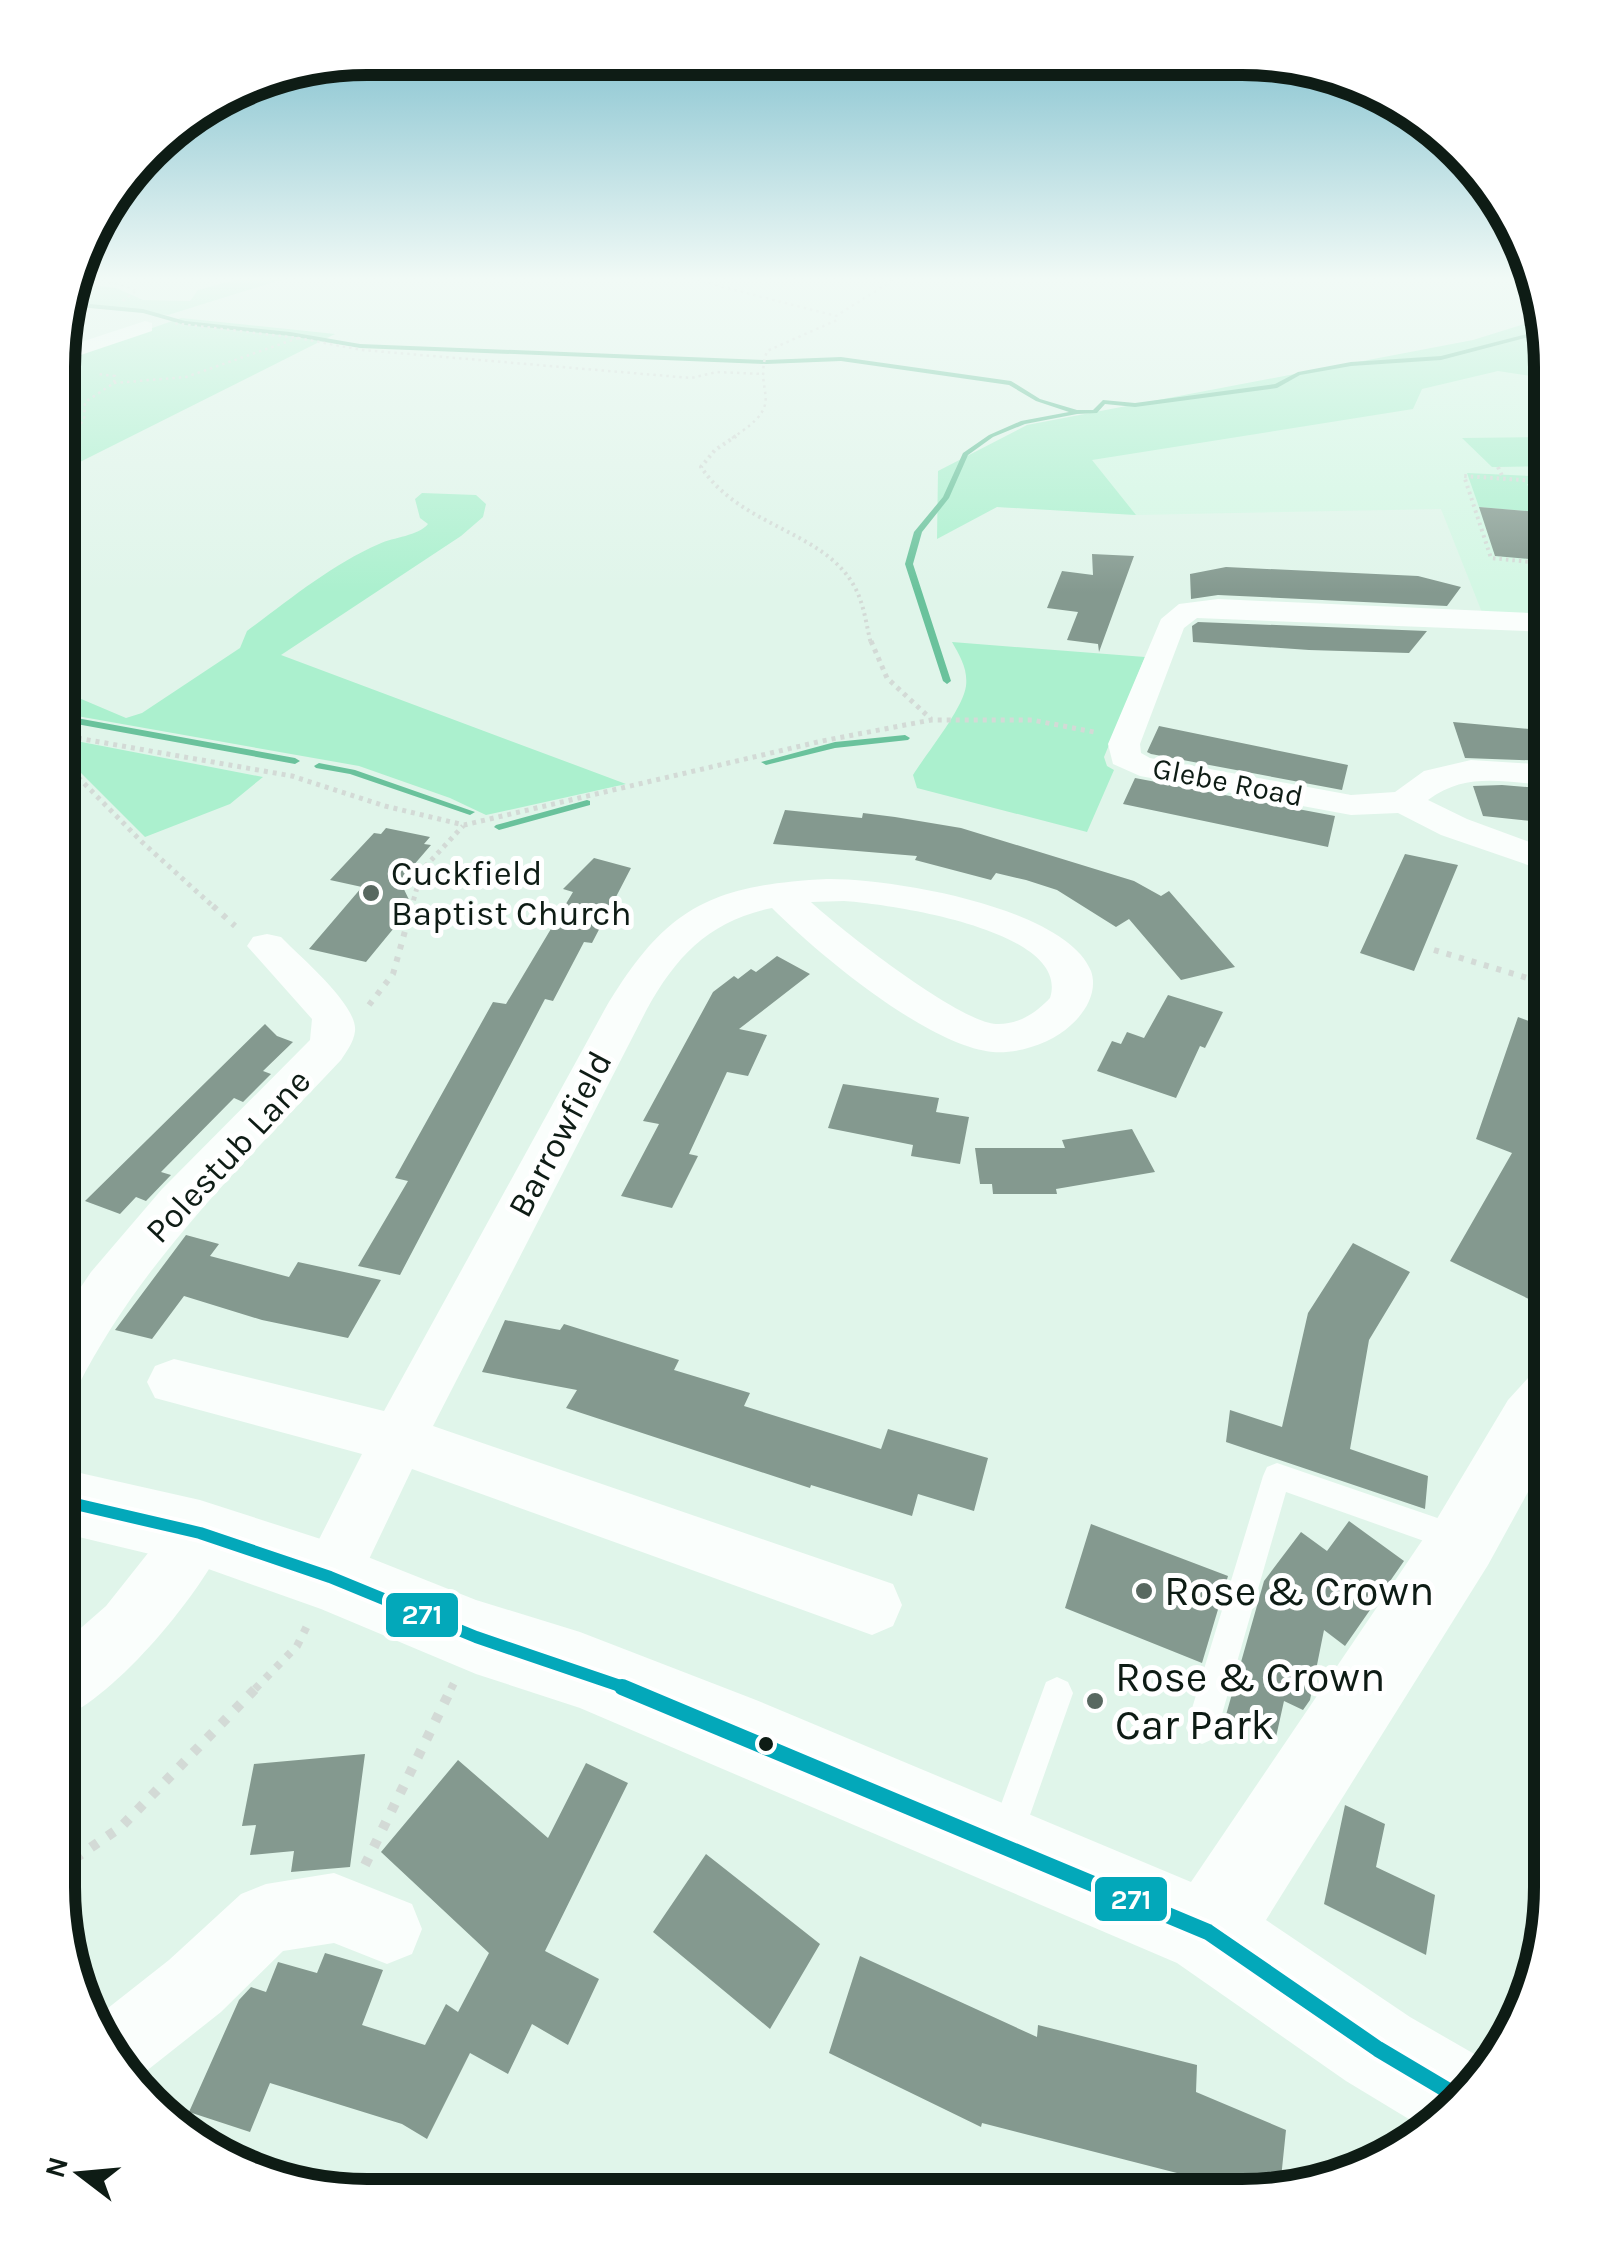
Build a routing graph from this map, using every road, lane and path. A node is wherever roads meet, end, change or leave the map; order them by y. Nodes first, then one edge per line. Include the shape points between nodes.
1 (124, 382) edge
2 (765, 382) edge
3 (114, 383) joint
4 (75, 430) edge
5 (1498, 467) dead end
6 (1503, 478) junction
7 (1534, 481) edge
8 (1534, 562) edge
9 (1534, 622) edge
10 (932, 720) junction
11 (75, 738) edge
12 (1124, 744) junction
13 (75, 773) edge
14 (1534, 773) edge
15 (1404, 802) junction
16 (464, 825) junction
17 (1534, 856) edge
18 (782, 896) junction
19 (267, 946) joint
20 (1434, 950) dead end
21 (1534, 979) edge
22 (336, 1022) junction
23 (75, 1335) edge
24 (174, 1382) dead end
25 (1533, 1419) edge
26 (398, 1439) junction
27 (75, 1504) edge
28 (200, 1534) junction
29 (1463, 1541) junction
30 (330, 1577) junction
31 (872, 1606) dead end
32 (476, 1637) junction
33 (75, 1675) edge
34 (1056, 1693) dead end
35 (1202, 1728) dead end
36 (1003, 1845) junction
37 (75, 1859) edge
38 (365, 1920) joint
39 (1208, 1932) junction
40 (122, 2044) edge
41 (1450, 2092) edge

1 - 3 path
2 - 10 path via 766,406 740,434 707,454 701,467 710,485 745,513 833,560 863,600 880,667 909,704
3 - 4 path via 85,402 84,420
5 - 6 path
6 - 7 path
6 - 8 path via 1464,476 1491,558
9 - 12 street, Glebe Road via 1189,610 1172,625
10 - 12 path via 1032,720 1079,726
10 - 16 path
11 - 16 path via 292,776
12 - 15 street, Glebe Road via 1126,757 1158,770 1352,805
13 - 19 path via 228,922
14 - 15 street, Glebe Road via 1470,770 1436,778
15 - 17 street
16 - 22 path via 422,870 393,974 367,1007
18 - 18 street, Barrowfield via 890,894 1014,928 1062,958 1073,993 1053,1019 1014,1038 966,1031 868,970
18 - 26 street, Barrowfield via 704,918 651,965
19 - 22 street
20 - 21 path
22 - 23 street, Polestub Lane via 326,1050 166,1218
24 - 26 street
25 - 29 main road
26 - 30 street, Barrowfield
26 - 31 street
27 - 28 main road
28 - 30 main road
28 - 33 street via 128,1627
29 - 35 lane via 1277,1476
29 - 39 main road
30 - 32 main road
30 - 37 path via 297,1646 121,1828
32 - 36 main road via 598,1677
32 - 38 path
34 - 36 lane
36 - 39 main road
38 - 40 street via 334,1908 266,1919
39 - 41 main road

